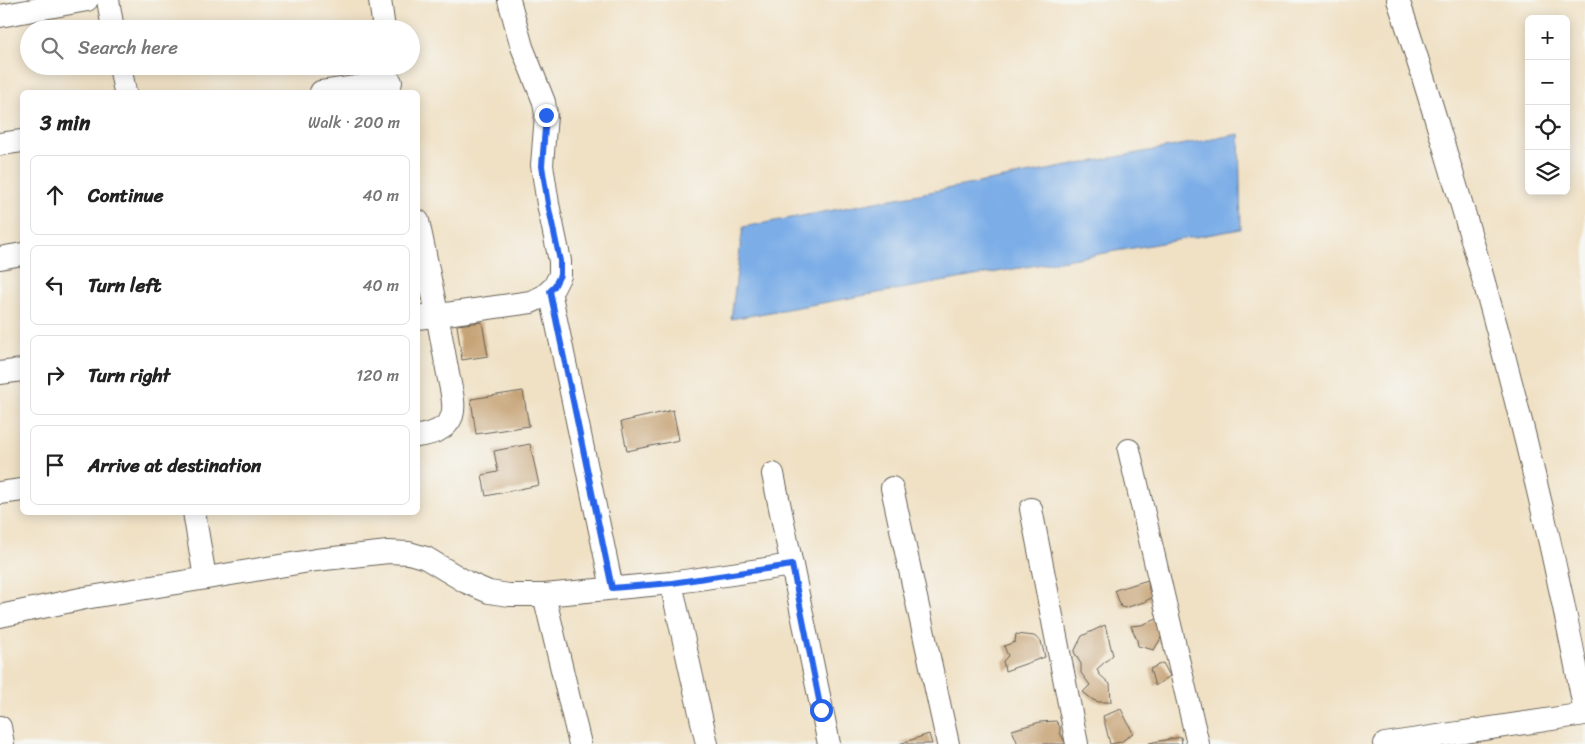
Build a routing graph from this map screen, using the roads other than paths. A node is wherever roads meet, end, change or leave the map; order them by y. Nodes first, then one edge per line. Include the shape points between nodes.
1 (87, 0) edge
2 (108, 0) edge
3 (380, 0) edge
4 (508, 0) edge
5 (1398, 0) edge
6 (0, 16) edge
7 (111, 20) edge
8 (383, 20) edge
9 (122, 75) edge
10 (391, 80) edge
11 (125, 90) edge
12 (333, 90) edge
13 (20, 141) edge
14 (0, 144) edge
15 (420, 240) edge
16 (20, 254) edge
17 (0, 258) edge
18 (550, 291) junction
19 (428, 316) edge
20 (20, 370) edge
21 (0, 373) edge
22 (420, 436) edge
23 (1129, 450) dead end
24 (773, 474) dead end
25 (892, 488) dead end
26 (20, 490) edge
27 (0, 493) edge
28 (1031, 509) dead end
29 (194, 515) edge
30 (792, 565) junction
31 (205, 578) junction
32 (672, 583) junction
33 (612, 588) junction
34 (544, 595) junction
35 (0, 616) edge
36 (1585, 713) edge
37 (0, 727) edge
38 (3, 744) edge
39 (580, 744) edge
40 (707, 744) edge
41 (829, 744) edge
42 (948, 744) edge
43 (1077, 744) edge
44 (1198, 744) edge
45 (1384, 744) edge

1 - 6 street
2 - 7 street
3 - 8 street
4 - 18 street via 546,115 542,166 560,261 560,275
5 - 36 street via 1486,288 1527,442
9 - 11 street
10 - 12 street
13 - 14 street
15 - 19 street
16 - 17 street
18 - 19 street via 531,302
18 - 33 street
19 - 22 street via 452,399 452,414 447,424 436,432
20 - 21 street
23 - 44 street
24 - 30 street
25 - 42 street
26 - 27 street
28 - 43 street
29 - 31 street
30 - 32 street
30 - 41 street
31 - 34 street via 316,560 388,552 409,553 426,558 490,592
31 - 35 street
32 - 33 street
32 - 40 street
33 - 34 street
34 - 39 street
36 - 45 street
37 - 38 street

